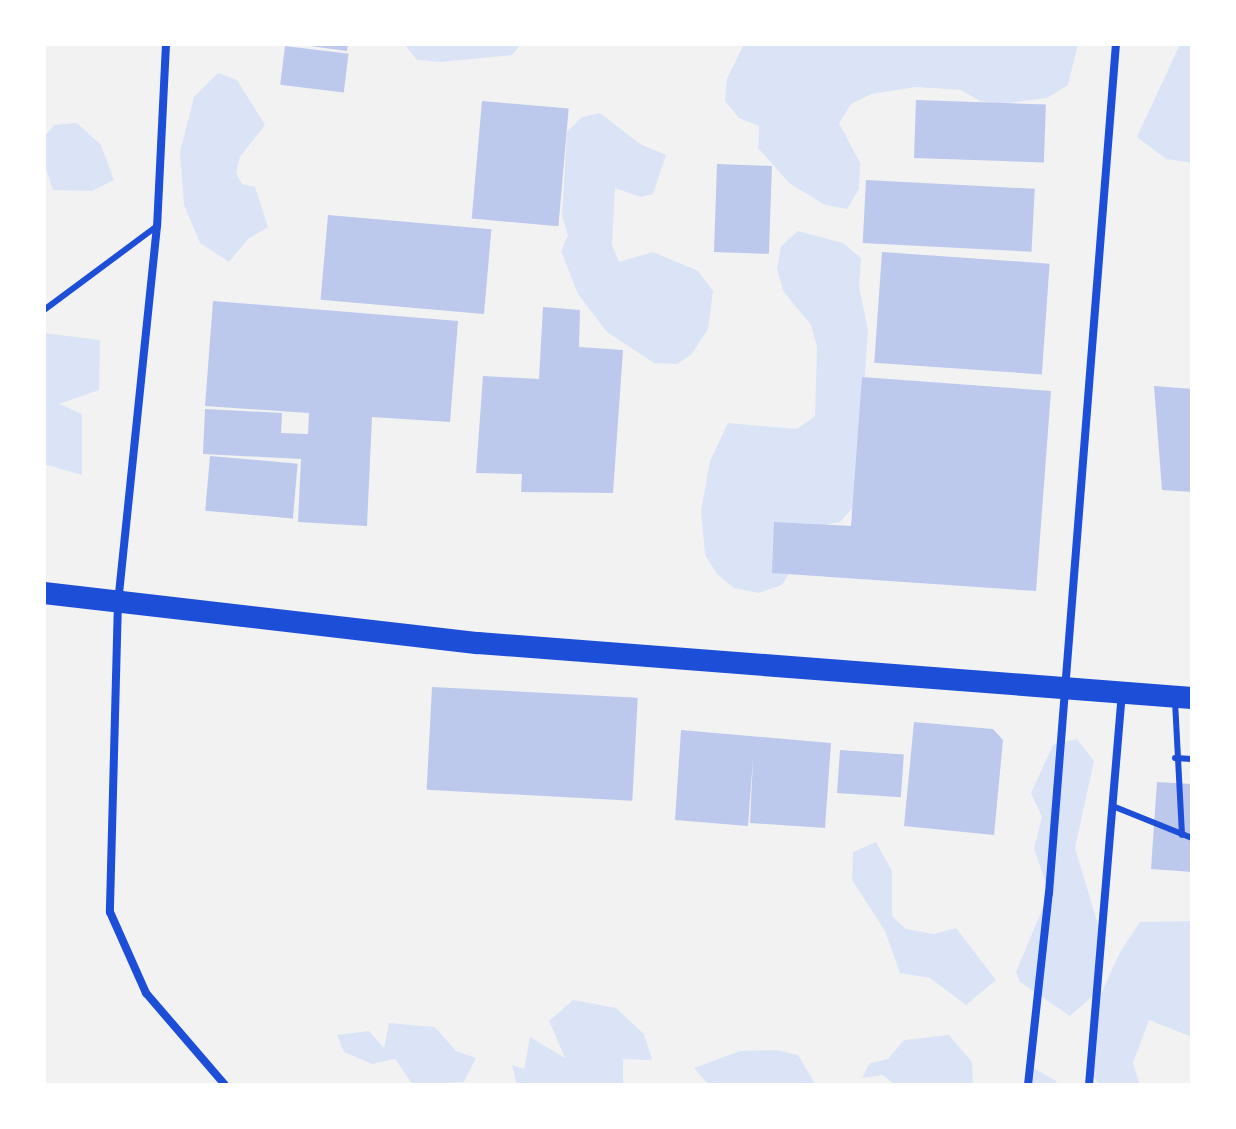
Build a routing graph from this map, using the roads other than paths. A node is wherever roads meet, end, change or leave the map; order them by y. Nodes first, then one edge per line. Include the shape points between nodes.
1 (166, 44) edge
2 (1116, 44) edge
3 (157, 226) junction
4 (44, 310) edge
5 (44, 593) edge
6 (118, 601) junction
7 (1064, 686) junction
8 (1122, 696) junction
9 (1184, 698) edge
10 (1175, 758) junction
11 (1192, 759) edge
12 (1115, 807) junction
13 (1182, 835) junction
14 (1192, 838) edge
15 (225, 1085) edge
16 (1028, 1085) edge
17 (1089, 1085) edge

1 - 3 street
2 - 7 street
3 - 4 lane
3 - 6 street
5 - 6 highway
6 - 7 highway via 478,643
6 - 15 street via 110,912 146,993
7 - 8 highway
7 - 16 street
8 - 9 highway
8 - 12 street
9 - 10 lane
10 - 11 lane
10 - 13 lane
12 - 13 lane
12 - 17 street
13 - 14 lane

